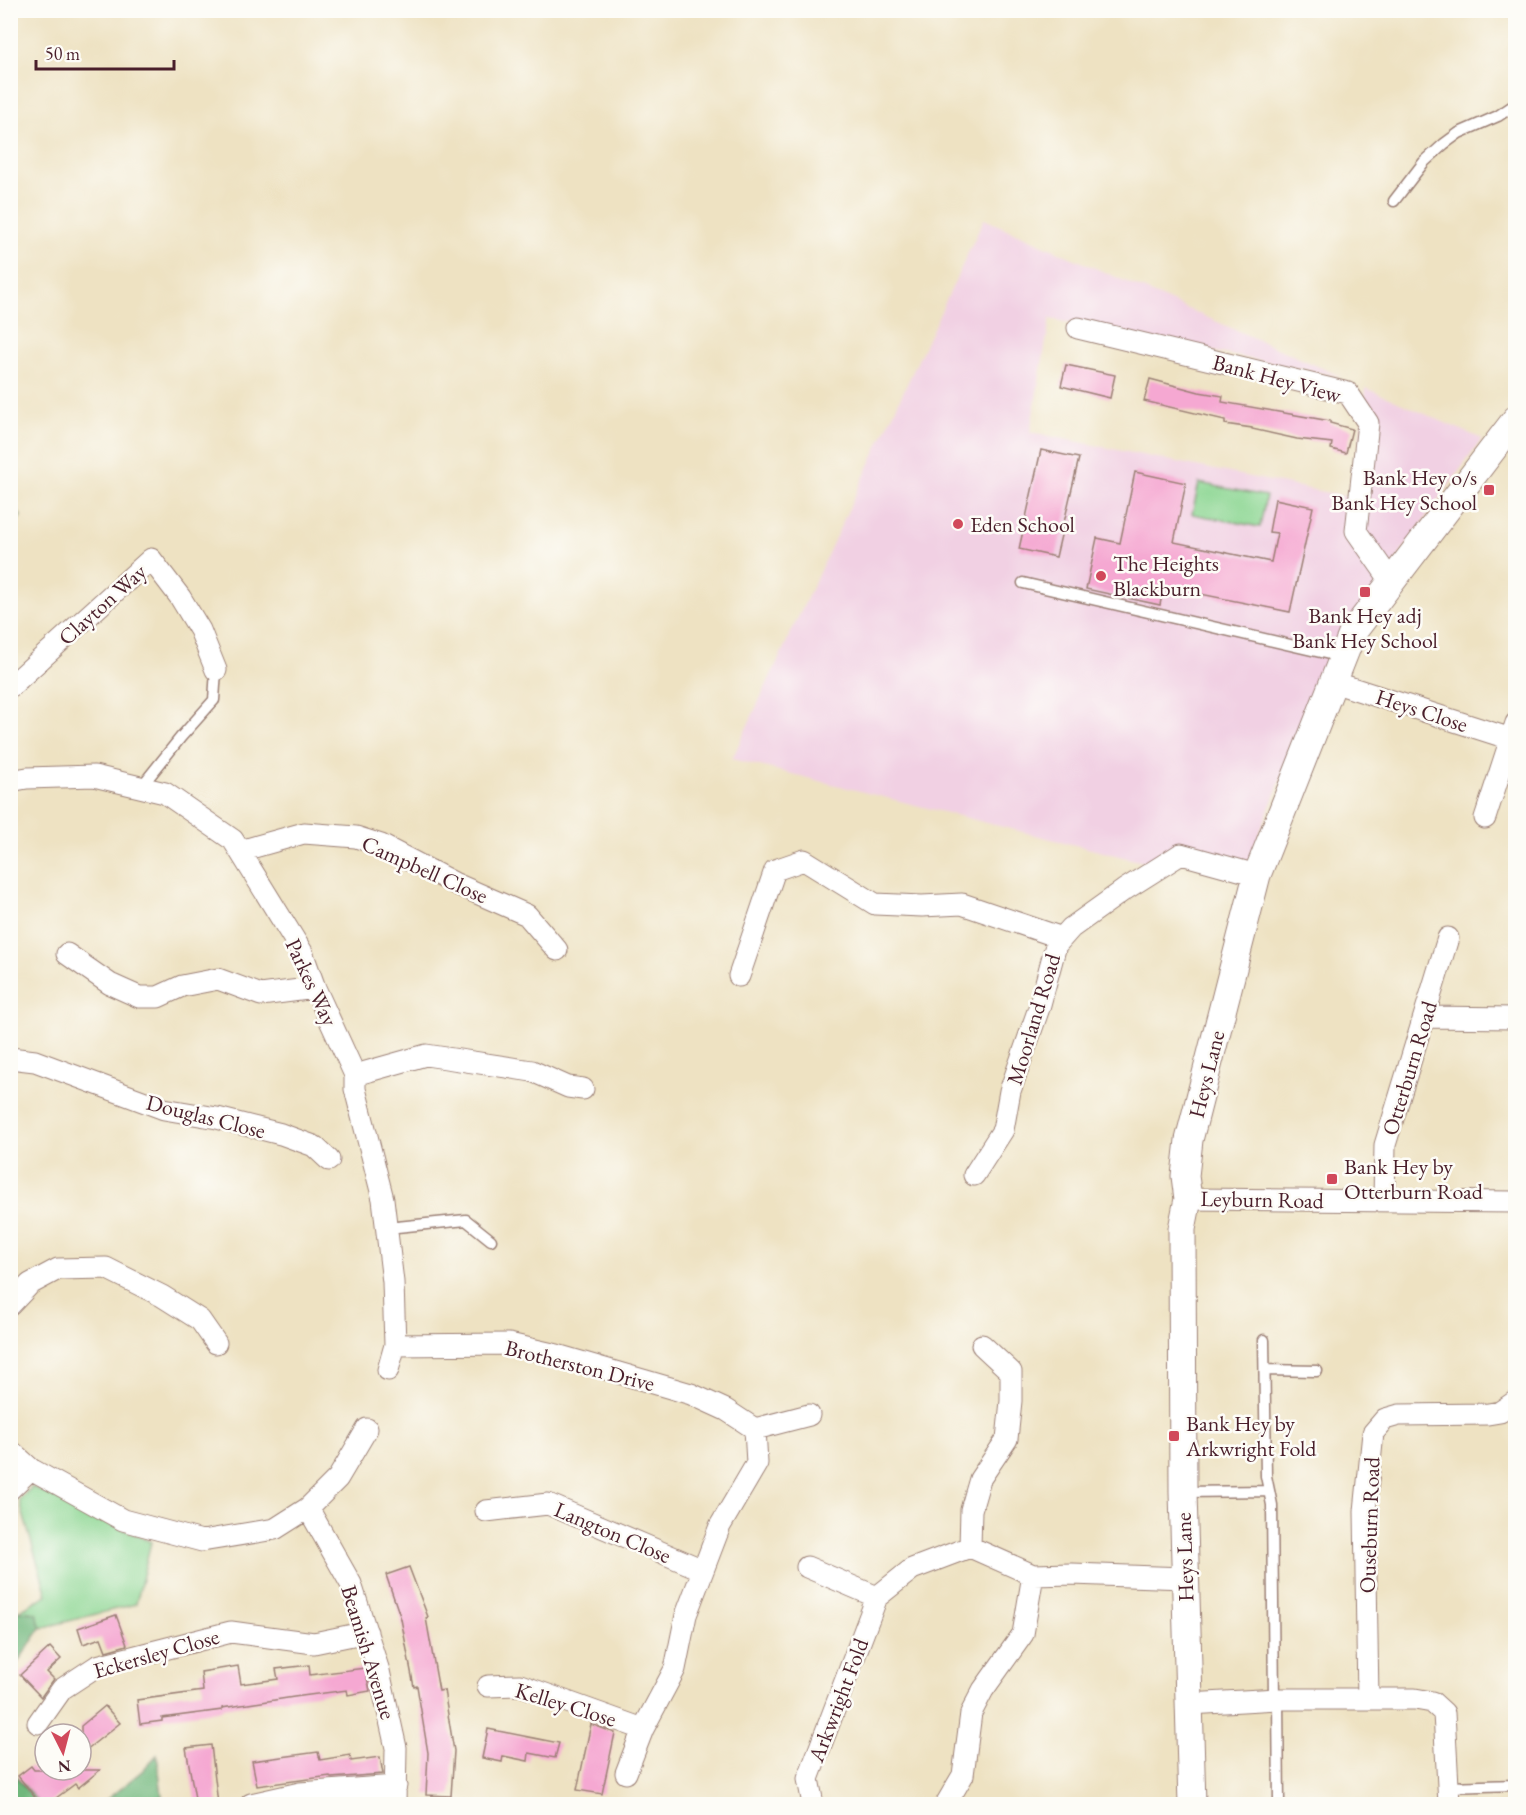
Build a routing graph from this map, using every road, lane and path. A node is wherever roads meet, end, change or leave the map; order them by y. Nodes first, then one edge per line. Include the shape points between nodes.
1 (1515, 104) edge
2 (1394, 201) dead end
3 (1078, 328) dead end
4 (1515, 419) edge
5 (1391, 581) junction
6 (1023, 583) dead end
7 (216, 670) joint
8 (1338, 671) junction
9 (10, 687) edge
10 (1513, 731) edge
11 (10, 781) edge
12 (141, 787) junction
13 (1485, 818) dead end
14 (240, 851) junction
15 (1257, 875) junction
16 (1062, 938) junction
17 (1448, 938) dead end
18 (557, 950) dead end
19 (67, 954) dead end
20 (739, 976) dead end
21 (315, 988) junction
22 (1425, 1017) junction
23 (1515, 1018) edge
24 (10, 1058) edge
25 (354, 1075) junction
26 (583, 1089) dead end
27 (329, 1160) dead end
28 (974, 1175) dead end
29 (1188, 1199) junction
30 (1384, 1201) junction
31 (1515, 1202) edge
32 (387, 1228) junction
33 (491, 1240) dead end
34 (10, 1305) edge
35 (1264, 1340) dead end
36 (216, 1343) dead end
37 (395, 1345) junction
38 (982, 1345) dead end
39 (388, 1370) dead end
40 (1265, 1370) junction
41 (1317, 1371) dead end
42 (1515, 1401) edge
43 (809, 1415) dead end
44 (367, 1429) dead end
45 (755, 1429) junction
46 (10, 1450) edge
47 (31, 1469) junction
48 (10, 1489) edge
49 (1269, 1491) junction
50 (1183, 1492) junction
51 (308, 1508) junction
52 (486, 1511) dead end
53 (970, 1547) junction
54 (807, 1567) dead end
55 (703, 1570) junction
56 (1033, 1575) junction
57 (1185, 1578) junction
58 (877, 1597) junction
59 (367, 1632) junction
60 (488, 1686) dead end
61 (1368, 1699) junction
62 (1276, 1700) junction
63 (1189, 1704) junction
64 (39, 1722) edge
65 (643, 1729) junction
66 (626, 1773) dead end
67 (1515, 1785) edge
68 (395, 1795) edge
69 (1449, 1796) edge
70 (251, 1804) edge
71 (813, 1804) edge
72 (946, 1804) edge
73 (1192, 1804) edge
74 (1280, 1804) edge

1 - 2 lane via 1444,144 1424,162
3 - 5 street, Bank Hey View via 1348,393 1368,423 1356,531
4 - 5 street, Heys Lane
5 - 8 street, Heys Lane via 1353,632
6 - 8 lane via 1329,654
7 - 9 street, Clayton Way via 200,630 151,559
7 - 12 lane via 214,700
8 - 10 street, Heys Close
8 - 15 street, Heys Lane
10 - 13 street, Heys Close
11 - 12 street, Parkes Way via 94,776
12 - 14 street, Parkes Way via 165,793 233,840
14 - 18 street, Campbell Close via 304,833 356,837 381,845 454,884 527,915
14 - 21 street, Parkes Way via 302,952
15 - 16 street, Moorland Road via 1181,854 1124,890
15 - 29 street, Heys Lane via 1189,1140 1185,1176
16 - 20 street via 962,904 875,904 804,860 775,870
16 - 28 street, Moorland Road via 1056,945 1010,1091 1003,1130
17 - 22 street, Otterburn Road
19 - 21 street via 111,984 139,997 158,997 182,986 218,979 261,995
21 - 25 street, Parkes Way
22 - 23 street
22 - 30 street, Otterburn Road via 1385,1145
24 - 27 street, Douglas Close via 35,1061 164,1109 281,1134 314,1146
25 - 26 street via 426,1055 532,1071 568,1087
25 - 32 street, Parkes Way
29 - 30 street, Leyburn Road
29 - 50 street, Heys Lane via 1182,1228
30 - 31 street, Leyburn Road
32 - 33 lane via 466,1220
32 - 37 street, Parkes Way
34 - 36 street via 30,1284 58,1269 106,1268 200,1320
35 - 40 lane
37 - 39 street, Parkes Way
37 - 45 street, Brotherston Drive via 509,1344 691,1394
38 - 53 street via 1011,1371 1011,1401 1007,1439 980,1479 971,1510
40 - 41 lane
40 - 49 lane
42 - 61 street, Ouseburn Road via 1500,1412 1488,1414 1399,1415 1385,1419 1373,1433 1365,1511
43 - 45 street
44 - 51 street via 338,1478
45 - 55 street via 757,1463 720,1526
46 - 47 street
47 - 48 street
47 - 51 street via 123,1520 202,1541 274,1529
49 - 50 lane
49 - 62 lane
50 - 57 street, Heys Lane
51 - 59 street, Beamish Avenue via 351,1584
52 - 55 street, Langton Close via 548,1504
53 - 56 street
53 - 58 street via 912,1569
54 - 58 street
55 - 65 street via 686,1615 675,1669
56 - 57 street
56 - 72 street via 1023,1635 971,1713 963,1775
57 - 63 street, Heys Lane
58 - 71 street, Arkwright Fold via 808,1779
59 - 64 street, Eckersley Close via 314,1643 231,1632 97,1666 62,1689
59 - 68 street, Beamish Avenue via 380,1671 396,1748
60 - 65 street, Kelley Close via 520,1685
61 - 62 street
61 - 69 street via 1432,1702 1444,1713
62 - 63 street
62 - 74 lane
63 - 73 street, Heys Lane
65 - 66 street
67 - 69 lane
68 - 70 street via 300,1793

